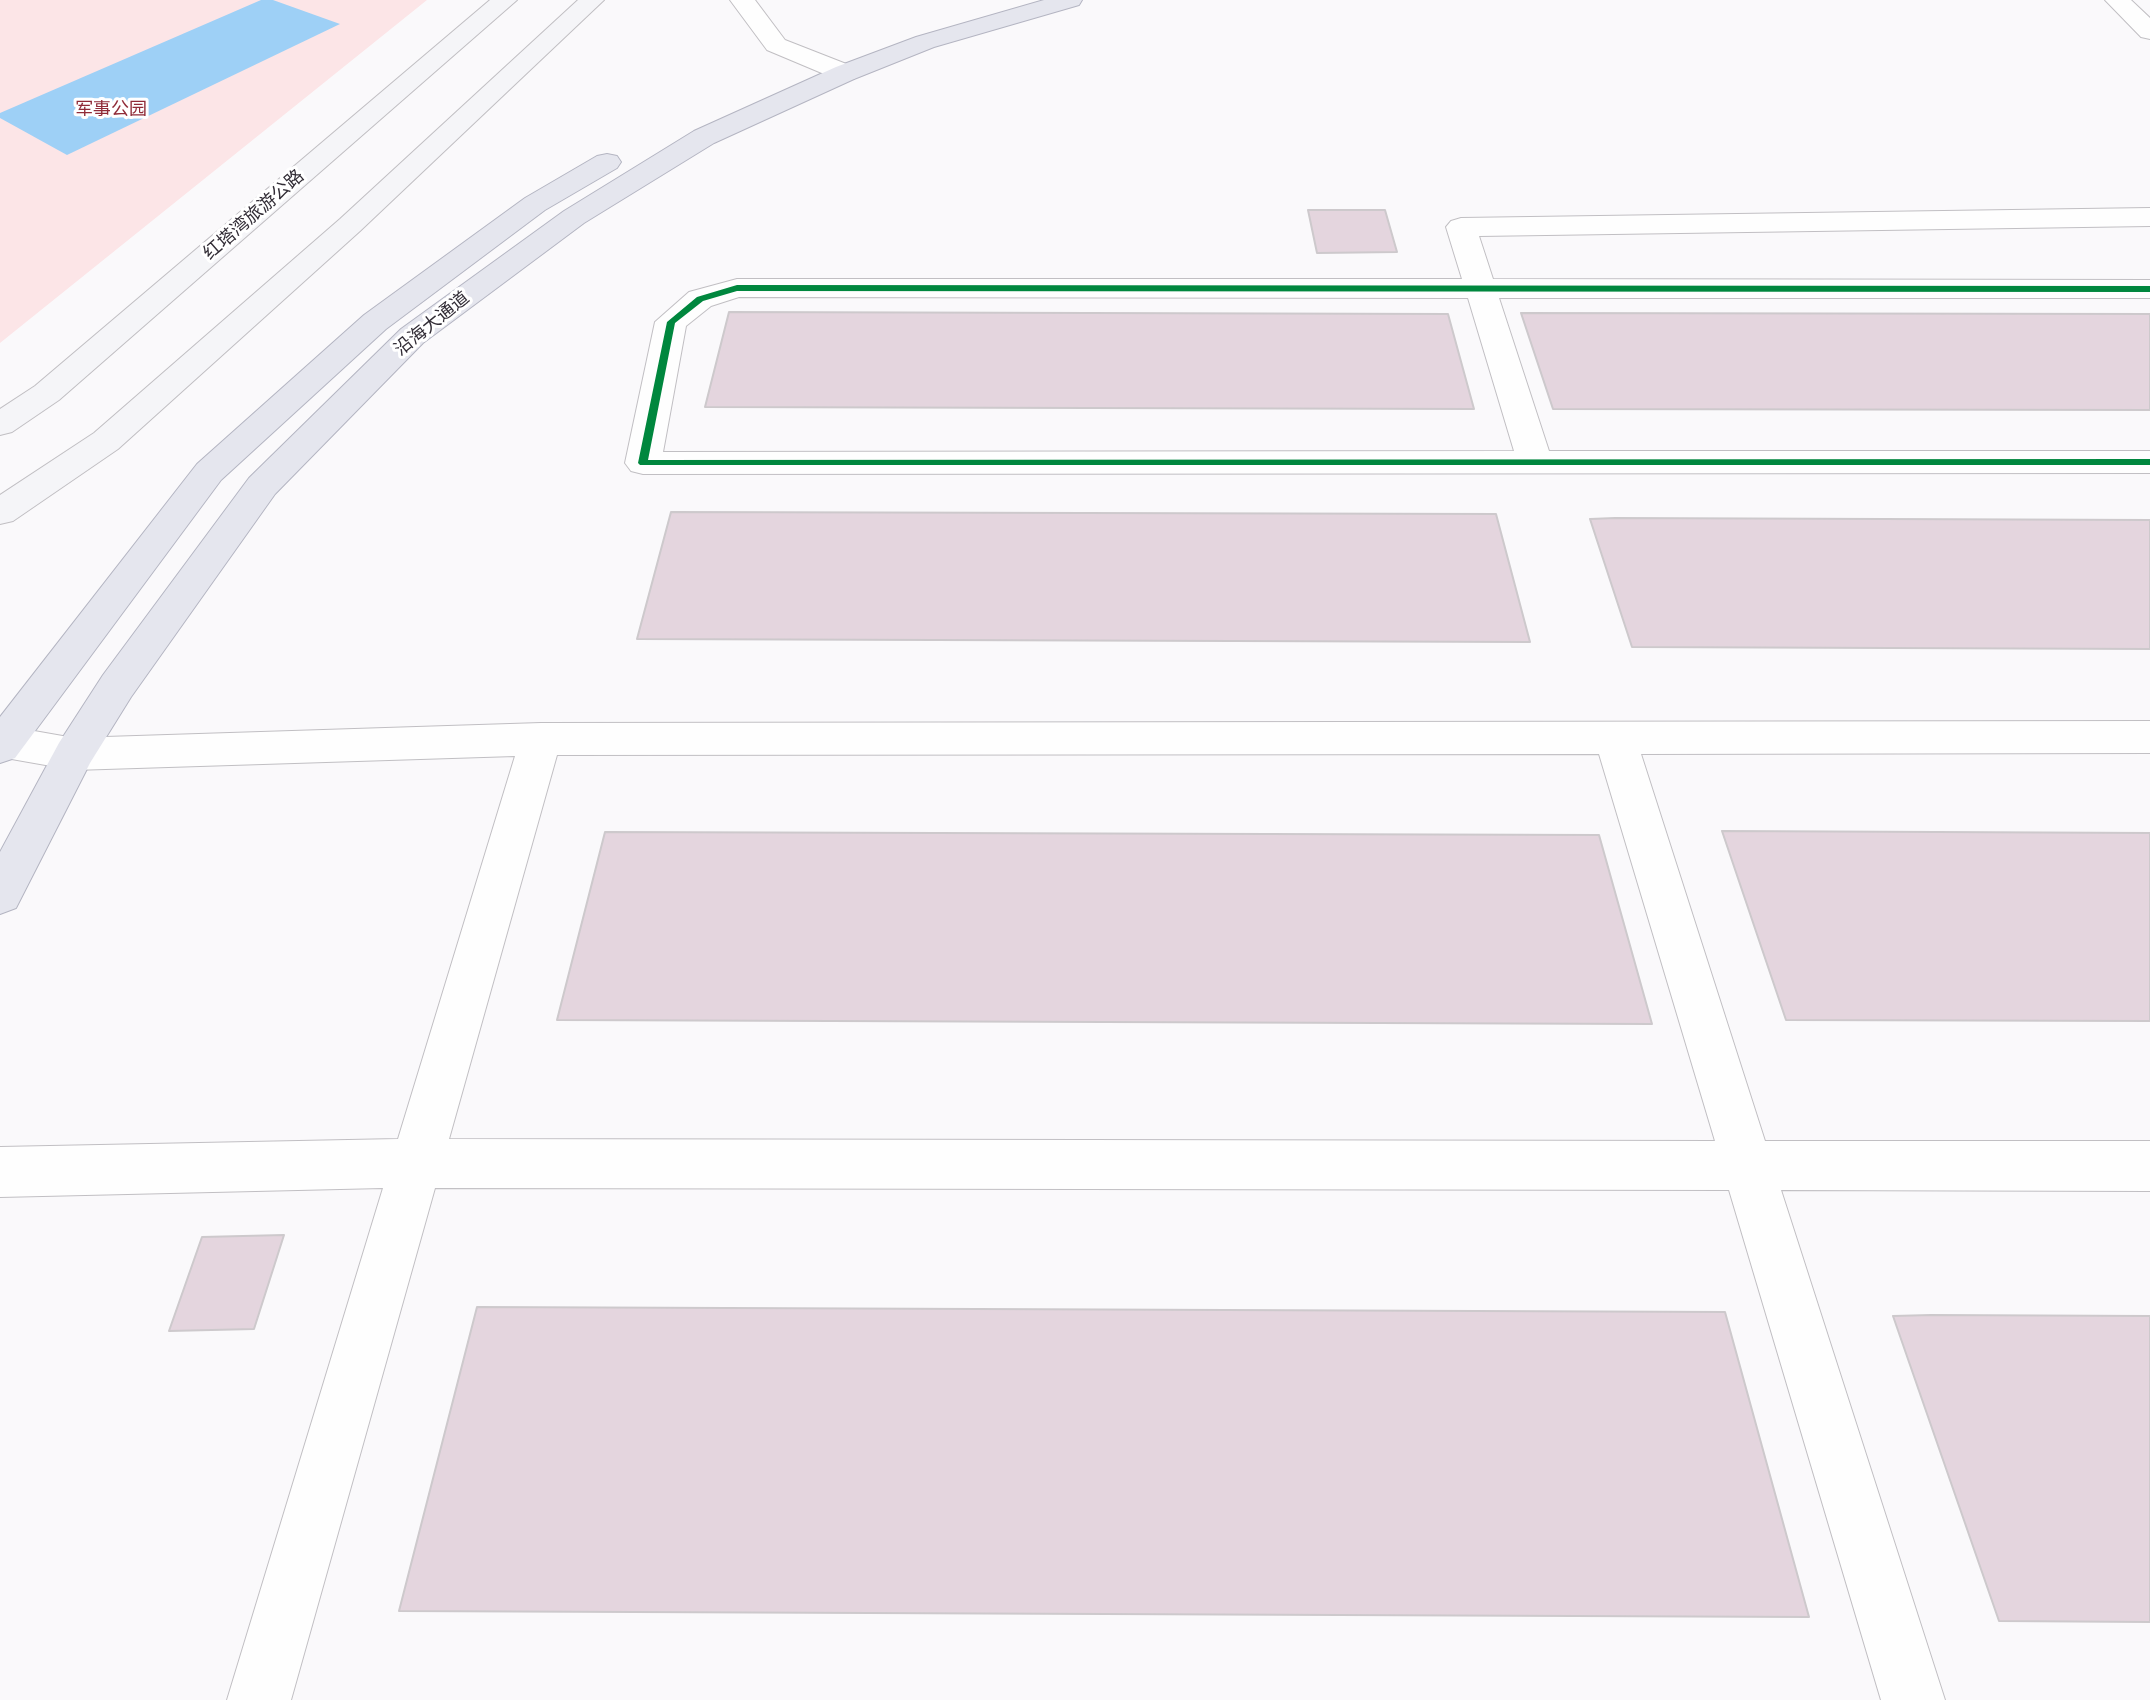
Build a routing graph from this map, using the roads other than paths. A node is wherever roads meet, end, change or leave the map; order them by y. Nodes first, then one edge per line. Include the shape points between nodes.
1 (505, 0) edge
2 (592, 0) edge
3 (742, 0) edge
4 (983, 0) edge
5 (1070, 0) edge
6 (2117, 0) edge
7 (2150, 32) edge
8 (813, 58) junction
9 (845, 73) junction
10 (2150, 217) edge
11 (1480, 288) junction
12 (2150, 289) edge
13 (0, 424) edge
14 (2150, 462) edge
15 (1535, 463) junction
16 (0, 512) edge
17 (1615, 737) junction
18 (2150, 737) edge
19 (541, 739) junction
20 (1, 743) edge
21 (74, 754) junction
22 (0, 895) edge
23 (417, 1163) junction
24 (1748, 1165) junction
25 (2150, 1166) edge
26 (0, 1172) edge
27 (259, 1700) edge
28 (1913, 1700) edge

1 - 13 main road, 红塔湾旅游公路 via 59,383
2 - 16 main road via 350,225 106,441
3 - 8 street via 776,45
4 - 8 highway, 沿海大通道
5 - 9 highway, 沿海大通道 via 925,42
6 - 7 street
8 - 9 street
8 - 20 highway, 沿海大通道 via 675,121 535,204 375,322 209,472
9 - 21 highway, 沿海大通道 via 704,137 574,217 412,336 262,486
10 - 11 street via 1461,227
11 - 12 street
11 - 15 street
11 - 15 street via 737,288 700,299 671,322 643,463
14 - 15 street
17 - 18 street
17 - 19 street
17 - 24 street
19 - 21 street
19 - 23 street
20 - 21 street
21 - 22 highway, 沿海大通道
23 - 24 street
23 - 26 street
23 - 27 street
24 - 25 street
24 - 28 street

